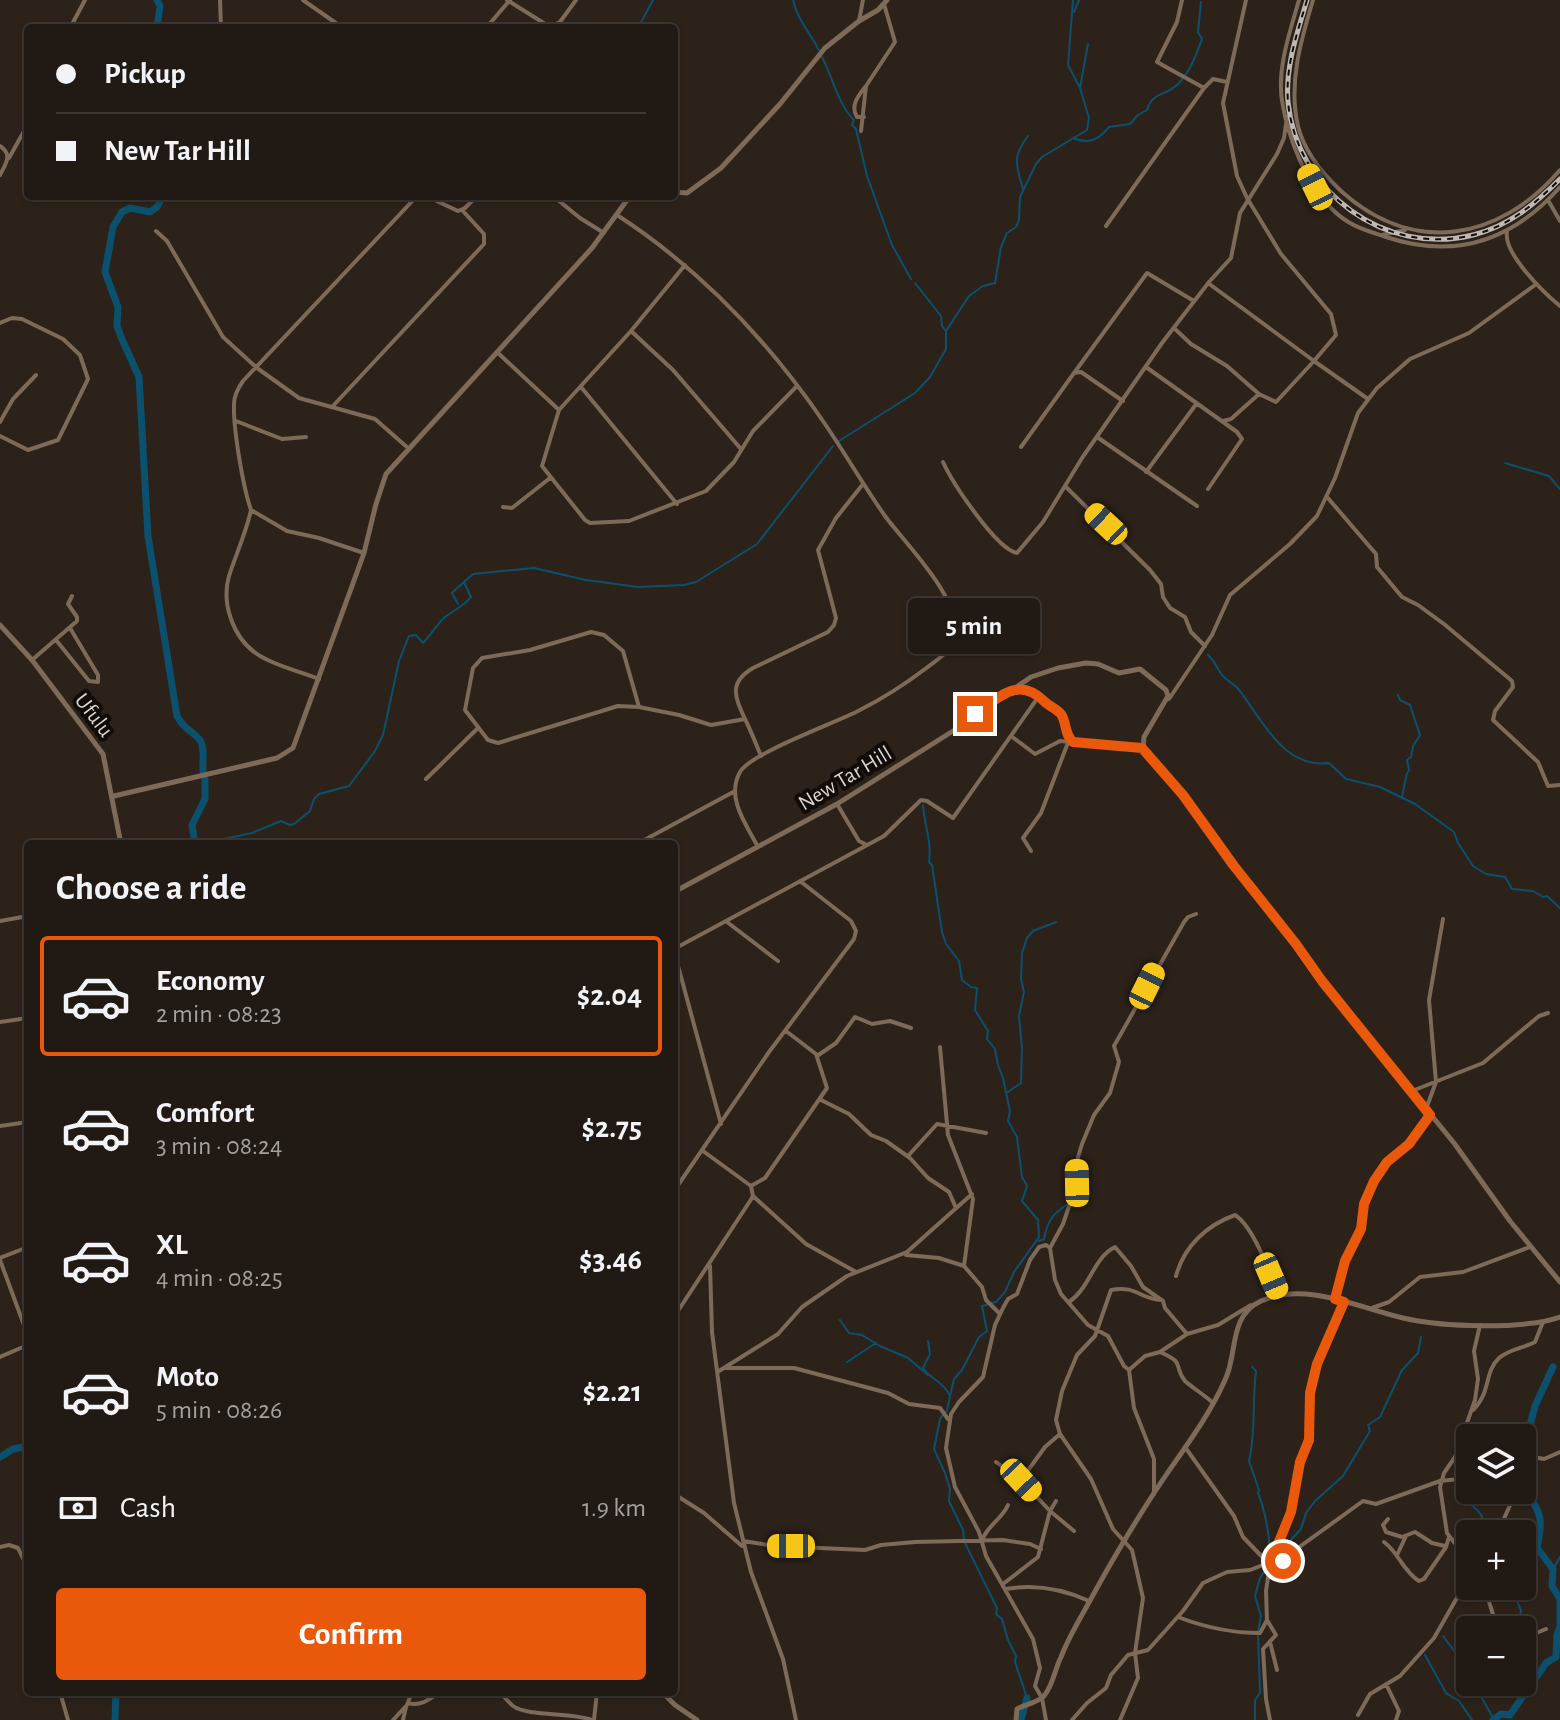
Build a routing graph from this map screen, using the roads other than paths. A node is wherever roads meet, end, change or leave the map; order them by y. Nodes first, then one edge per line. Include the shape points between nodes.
1 (85, 0) edge
2 (220, 0) edge
3 (303, 0) edge
4 (576, 0) edge
5 (863, 0) edge
6 (1182, 0) edge
7 (1246, 0) edge
8 (1299, 0) edge
9 (1313, 0) edge
10 (509, 1) edge
11 (885, 2) edge
12 (859, 21) junction
13 (72, 24) edge
14 (221, 24) edge
15 (337, 24) edge
16 (489, 24) edge
17 (545, 24) edge
18 (556, 24) edge
19 (1227, 82) junction
20 (866, 86) junction
21 (1204, 88) junction
22 (864, 117) junction
23 (1287, 117) junction
24 (24, 131) edge
25 (861, 131) dead end
26 (0, 146) edge
27 (9, 158) junction
28 (1560, 170) edge
29 (0, 175) edge
30 (1560, 187) edge
31 (678, 192) edge
32 (1247, 198) junction
33 (413, 200) edge
34 (434, 200) edge
35 (473, 200) edge
36 (558, 200) edge
37 (627, 200) edge
38 (1548, 200) junction
39 (462, 210) junction
40 (617, 215) junction
41 (1560, 221) edge
42 (1106, 226) dead end
43 (1407, 230) junction
44 (156, 231) dead end
45 (1507, 232) junction
46 (604, 233) junction
47 (1380, 235) junction
48 (685, 265) junction
49 (1208, 283) junction
50 (1535, 285) junction
51 (1194, 301) junction
52 (1560, 306) edge
53 (0, 323) edge
54 (1174, 328) junction
55 (631, 331) junction
56 (497, 352) junction
57 (1314, 361) junction
58 (1146, 367) junction
59 (257, 368) junction
60 (1074, 373) junction
61 (36, 375) dead end
62 (797, 386) junction
63 (581, 387) junction
64 (1259, 394) junction
65 (1368, 399) junction
66 (1123, 401) junction
67 (1197, 403) junction
68 (332, 407) junction
69 (559, 410) junction
70 (236, 421) junction
71 (1223, 421) junction
72 (0, 422) edge
73 (0, 436) edge
74 (306, 437) dead end
75 (1097, 437) junction
76 (1021, 447) dead end
77 (408, 448) junction
78 (742, 450) junction
79 (943, 462) dead end
80 (1146, 472) junction
81 (550, 478) junction
82 (863, 484) junction
83 (1065, 486) junction
84 (1208, 489) dead end
85 (1327, 497) junction
86 (677, 504) junction
87 (1197, 506) dead end
88 (503, 507) dead end
89 (251, 510) junction
90 (364, 553) junction
91 (72, 596) dead end
92 (0, 625) edge
93 (70, 628) junction
94 (56, 640) junction
95 (1205, 646) junction
96 (32, 660) junction
97 (319, 679) junction
98 (1010, 690) junction
99 (1039, 696) junction
100 (1169, 699) junction
101 (639, 707) junction
102 (745, 719) junction
103 (478, 728) junction
104 (1011, 736) junction
105 (1069, 740) junction
106 (1142, 748) junction
107 (761, 756) junction
108 (426, 779) dead end
109 (1560, 785) edge
110 (735, 791) junction
111 (114, 796) junction
112 (837, 804) junction
113 (120, 840) edge
114 (339, 840) edge
115 (362, 840) edge
116 (644, 840) edge
117 (757, 845) junction
118 (867, 845) junction
119 (1031, 851) dead end
120 (800, 880) junction
121 (678, 890) edge
122 (1196, 914) dead end
123 (24, 917) edge
124 (1443, 919) dead end
125 (0, 921) edge
126 (727, 922) junction
127 (678, 948) edge
128 (778, 961) dead end
129 (678, 965) edge
130 (1548, 1013) dead end
131 (24, 1019) edge
132 (0, 1022) edge
133 (911, 1028) dead end
134 (786, 1031) junction
135 (940, 1047) dead end
136 (817, 1056) junction
137 (1436, 1082) junction
138 (1412, 1091) junction
139 (821, 1100) junction
140 (946, 1111) junction
141 (1428, 1112) junction
142 (24, 1123) edge
143 (721, 1124) junction
144 (946, 1124) junction
145 (0, 1126) edge
146 (934, 1126) junction
147 (986, 1133) dead end
148 (703, 1151) junction
149 (908, 1156) junction
150 (678, 1184) edge
151 (751, 1186) junction
152 (972, 1194) junction
153 (753, 1196) junction
154 (956, 1209) junction
155 (1530, 1247) junction
156 (1050, 1248) junction
157 (24, 1249) edge
158 (904, 1255) junction
159 (0, 1259) edge
160 (710, 1266) junction
161 (964, 1266) junction
162 (856, 1272) junction
163 (1176, 1276) dead end
164 (1560, 1282) edge
165 (1279, 1295) junction
166 (1335, 1299) junction
167 (1161, 1300) junction
168 (1069, 1302) junction
169 (1344, 1302) junction
170 (1256, 1304) junction
171 (1368, 1309) junction
172 (678, 1311) edge
173 (1000, 1314) junction
174 (1560, 1317) edge
175 (1543, 1322) junction
176 (24, 1325) edge
177 (1480, 1325) junction
178 (1096, 1328) junction
179 (1187, 1334) junction
180 (24, 1345) edge
181 (1160, 1352) junction
182 (0, 1357) edge
183 (720, 1370) junction
184 (1129, 1370) junction
185 (1213, 1403) junction
186 (1471, 1412) junction
187 (949, 1420) junction
188 (1060, 1434) junction
189 (1185, 1447) junction
190 (1560, 1452) edge
191 (1536, 1458) edge
192 (996, 1462) dead end
193 (1456, 1479) edge
194 (1021, 1480) junction
195 (1440, 1481) junction
196 (1154, 1494) junction
197 (678, 1497) edge
198 (1056, 1501) dead end
199 (1008, 1505) dead end
200 (1050, 1511) junction
201 (1388, 1519) dead end
202 (1074, 1531) dead end
203 (1406, 1536) junction
204 (1449, 1536) junction
205 (743, 1541) junction
206 (982, 1541) junction
207 (1384, 1542) dead end
208 (1124, 1543) junction
209 (1448, 1544) junction
210 (1456, 1545) edge
211 (0, 1547) edge
212 (1041, 1549) junction
213 (746, 1552) junction
214 (1397, 1555) junction
215 (24, 1561) edge
216 (1269, 1564) junction
217 (1004, 1586) junction
218 (1456, 1600) edge
219 (1089, 1601) junction
220 (1178, 1617) junction
221 (1267, 1620) junction
222 (1546, 1629) dead end
223 (1536, 1633) edge
224 (1270, 1642) junction
225 (1135, 1653) junction
226 (1277, 1670) dead end
227 (1386, 1684) junction
228 (61, 1696) edge
229 (410, 1696) edge
230 (434, 1696) edge
231 (504, 1696) edge
232 (596, 1696) edge
233 (666, 1696) edge
234 (1042, 1698) junction
235 (407, 1704) junction
236 (1358, 1715) dead end
237 (68, 1720) edge
238 (393, 1720) edge
239 (403, 1720) edge
240 (593, 1720) edge
241 (697, 1720) edge
242 (796, 1720) edge
243 (1016, 1720) edge
244 (1046, 1720) edge
245 (1072, 1720) edge
246 (1120, 1720) edge
247 (1270, 1720) edge
248 (1396, 1720) edge

1 - 13 street
2 - 14 street
3 - 15 street
4 - 18 street
5 - 12 street
6 - 21 street via 1157,62
7 - 19 street
8 - 23 street via 1283,59
9 - 43 street via 1296,71 1294,106 1301,136 1314,162 1354,202
10 - 16 street
10 - 17 street
11 - 12 street
11 - 20 street via 895,42
12 - 31 street via 821,53 721,168 687,193
19 - 21 street via 1213,79
19 - 32 street via 1225,122
20 - 22 street
20 - 22 street via 854,110 857,117
21 - 42 street
22 - 25 street
23 - 32 street via 1277,154
23 - 47 street via 1320,194 1345,220
24 - 27 street
26 - 27 street
27 - 29 street
28 - 43 street via 1515,212 1488,225
30 - 38 street
32 - 49 street via 1231,258
32 - 57 street via 1281,254 1331,314 1336,335
33 - 59 street
34 - 39 street
35 - 39 street
36 - 46 street
37 - 40 street
38 - 41 street
38 - 45 street
39 - 68 street via 484,234 484,244
40 - 46 street
40 - 48 street
43 - 47 street
44 - 59 street via 223,337
45 - 47 street via 1445,247
45 - 50 street via 1508,244
46 - 56 street
48 - 55 street
48 - 62 street
49 - 51 street
49 - 57 street
50 - 52 street
50 - 65 street via 1469,333 1410,359
51 - 54 street
51 - 60 street via 1147,273
53 - 73 street via 22,319 63,339 80,355 88,379 58,440 28,450
54 - 58 street
54 - 64 street
55 - 63 street
55 - 78 street via 673,370
56 - 69 street
56 - 77 street
57 - 64 street via 1276,402
57 - 65 street
58 - 66 street
58 - 67 street
59 - 68 street via 291,394
59 - 70 street via 238,388
60 - 66 street via 1081,372
60 - 76 street
61 - 72 street
62 - 78 street via 753,431
62 - 82 street
63 - 69 street
63 - 86 street
64 - 71 street
65 - 85 street
66 - 75 street
67 - 71 street
67 - 80 street
68 - 77 street via 375,419
69 - 81 street via 542,463
70 - 74 street via 282,439
70 - 89 street
71 - 84 street via 1242,439
75 - 80 street
75 - 83 street
77 - 90 street via 383,480
78 - 86 street via 716,483
79 - 83 street via 963,496 1010,552 1021,549
80 - 87 street
81 - 86 street via 590,523 629,521
81 - 88 street via 512,508
82 - 102 street via 818,550 835,623 828,632 744,674 736,701
82 - 107 street via 948,599 954,643 888,695
83 - 95 street via 1150,570 1170,608 1185,617
85 - 95 street via 1304,532 1230,595
85 - 109 street via 1376,554 1379,570 1402,597 1444,624 1512,681 1493,720 1538,762 1550,788
89 - 90 street via 287,531
89 - 97 street via 227,585 236,634 258,656
90 - 97 street
91 - 93 street via 68,604 78,620
92 - 96 street, Ufulu
93 - 94 street
93 - 94 street via 98,682 89,681
94 - 96 street
95 - 100 street
96 - 111 street, Ufulu via 103,754
97 - 111 street via 295,745 286,755
98 - 99 street
98 - 100 street, New Tar Hill via 1058,668 1086,663 1116,673 1137,668 1166,690
98 - 112 street, New Tar Hill
99 - 104 street
99 - 105 street via 1061,714
100 - 106 street
101 - 102 street via 711,725
101 - 103 street via 618,706 498,743
101 - 103 street via 623,651 591,632 479,660 465,710
102 - 107 street
103 - 108 street
104 - 105 street via 1035,754
104 - 118 street via 953,818 921,800
105 - 106 street
105 - 119 street via 1041,813 1023,838
106 - 138 street
107 - 110 street via 743,768
110 - 116 street
110 - 117 street via 738,809
111 - 113 street, Ufulu
112 - 117 street, New Tar Hill
112 - 118 street via 859,841
114 - 115 street
117 - 121 street, New Tar Hill
118 - 120 street
120 - 126 street
120 - 134 street via 851,921 856,931
122 - 156 street via 1184,922 1114,1046 1119,1062 1110,1093 1082,1144 1077,1183
123 - 125 street
124 - 137 street via 1429,1000
126 - 127 street
126 - 128 street
129 - 143 street
130 - 137 street via 1483,1063
131 - 132 street
133 - 136 street via 855,1017 836,1043
134 - 136 street
134 - 143 street
135 - 140 street
136 - 139 street via 827,1085
137 - 138 street
137 - 141 street
138 - 141 street
139 - 149 street
139 - 151 street via 765,1178
140 - 144 street
140 - 146 street
141 - 155 street
141 - 166 street via 1409,1144 1374,1181
142 - 145 street
143 - 148 street
144 - 146 street
144 - 147 street
144 - 152 street
146 - 149 street
148 - 150 street
148 - 151 street
149 - 154 street via 949,1192
151 - 153 street
152 - 154 street
152 - 161 street
153 - 160 street
153 - 162 street via 806,1244
154 - 158 street
155 - 164 street
155 - 171 street via 1463,1272 1420,1277 1389,1302
156 - 168 street via 1055,1280
156 - 173 street via 1036,1251 1017,1294
157 - 159 street
158 - 161 street
158 - 162 street
159 - 176 street
160 - 172 street
160 - 183 street via 712,1330
161 - 173 street
162 - 183 street via 802,1307 773,1338
163 - 165 street via 1183,1256 1200,1236 1235,1215 1252,1237
165 - 166 street
165 - 170 street
166 - 169 street
167 - 168 street via 1143,1287 1113,1247
167 - 178 street via 1114,1288
167 - 179 street
168 - 178 street
169 - 171 street
169 - 216 street via 1317,1364 1309,1440 1291,1512
170 - 179 street via 1214,1327
170 - 185 street via 1237,1329 1229,1372
171 - 177 street via 1443,1324
173 - 187 street via 983,1377
174 - 175 street
175 - 177 street
175 - 186 street via 1535,1342 1496,1361 1486,1393
177 - 186 street
178 - 184 street via 1110,1339
178 - 188 street via 1062,1391 1056,1420
179 - 181 street
180 - 182 street
181 - 184 street via 1145,1356
181 - 185 street via 1178,1362 1187,1383
183 - 187 street via 794,1368 888,1393 909,1404 940,1408
183 - 205 street
184 - 196 street via 1134,1408 1154,1459
185 - 189 street
186 - 195 street
187 - 206 street via 950,1474
188 - 194 street
188 - 208 street
189 - 196 street
189 - 216 street via 1243,1537
190 - 191 street
192 - 194 street
193 - 195 street
194 - 200 street
195 - 204 street
195 - 216 street via 1388,1501 1363,1501 1280,1562
196 - 208 street
197 - 213 street via 735,1537
198 - 200 street
199 - 206 street
200 - 202 street
200 - 212 street
201 - 203 street via 1383,1525 1386,1532
203 - 209 street via 1415,1532 1442,1547
203 - 214 street
204 - 209 street
204 - 210 street
205 - 206 street via 865,1550 915,1542
205 - 213 street
206 - 212 street via 1014,1541
206 - 217 street
207 - 214 street
208 - 219 street
208 - 225 street via 1133,1553 1143,1601
209 - 214 street via 1419,1581
211 - 215 street via 18,1548
212 - 217 street
213 - 242 street via 776,1634
216 - 220 street via 1205,1581
216 - 221 street
217 - 219 street via 1038,1587
217 - 234 street via 1033,1639 1040,1668 1035,1682
218 - 227 street via 1411,1666
219 - 234 street
220 - 221 street via 1234,1633 1258,1633
220 - 225 street via 1148,1650
221 - 224 street via 1276,1635
222 - 223 street
224 - 226 street
224 - 247 street via 1263,1649
225 - 245 street
225 - 246 street via 1138,1678
227 - 236 street via 1370,1694
227 - 248 street via 1399,1711
228 - 237 street
229 - 235 street
230 - 235 street
231 - 240 street via 517,1708
232 - 240 street
233 - 241 street
234 - 243 street via 1015,1711
234 - 244 street
235 - 238 street
235 - 239 street

